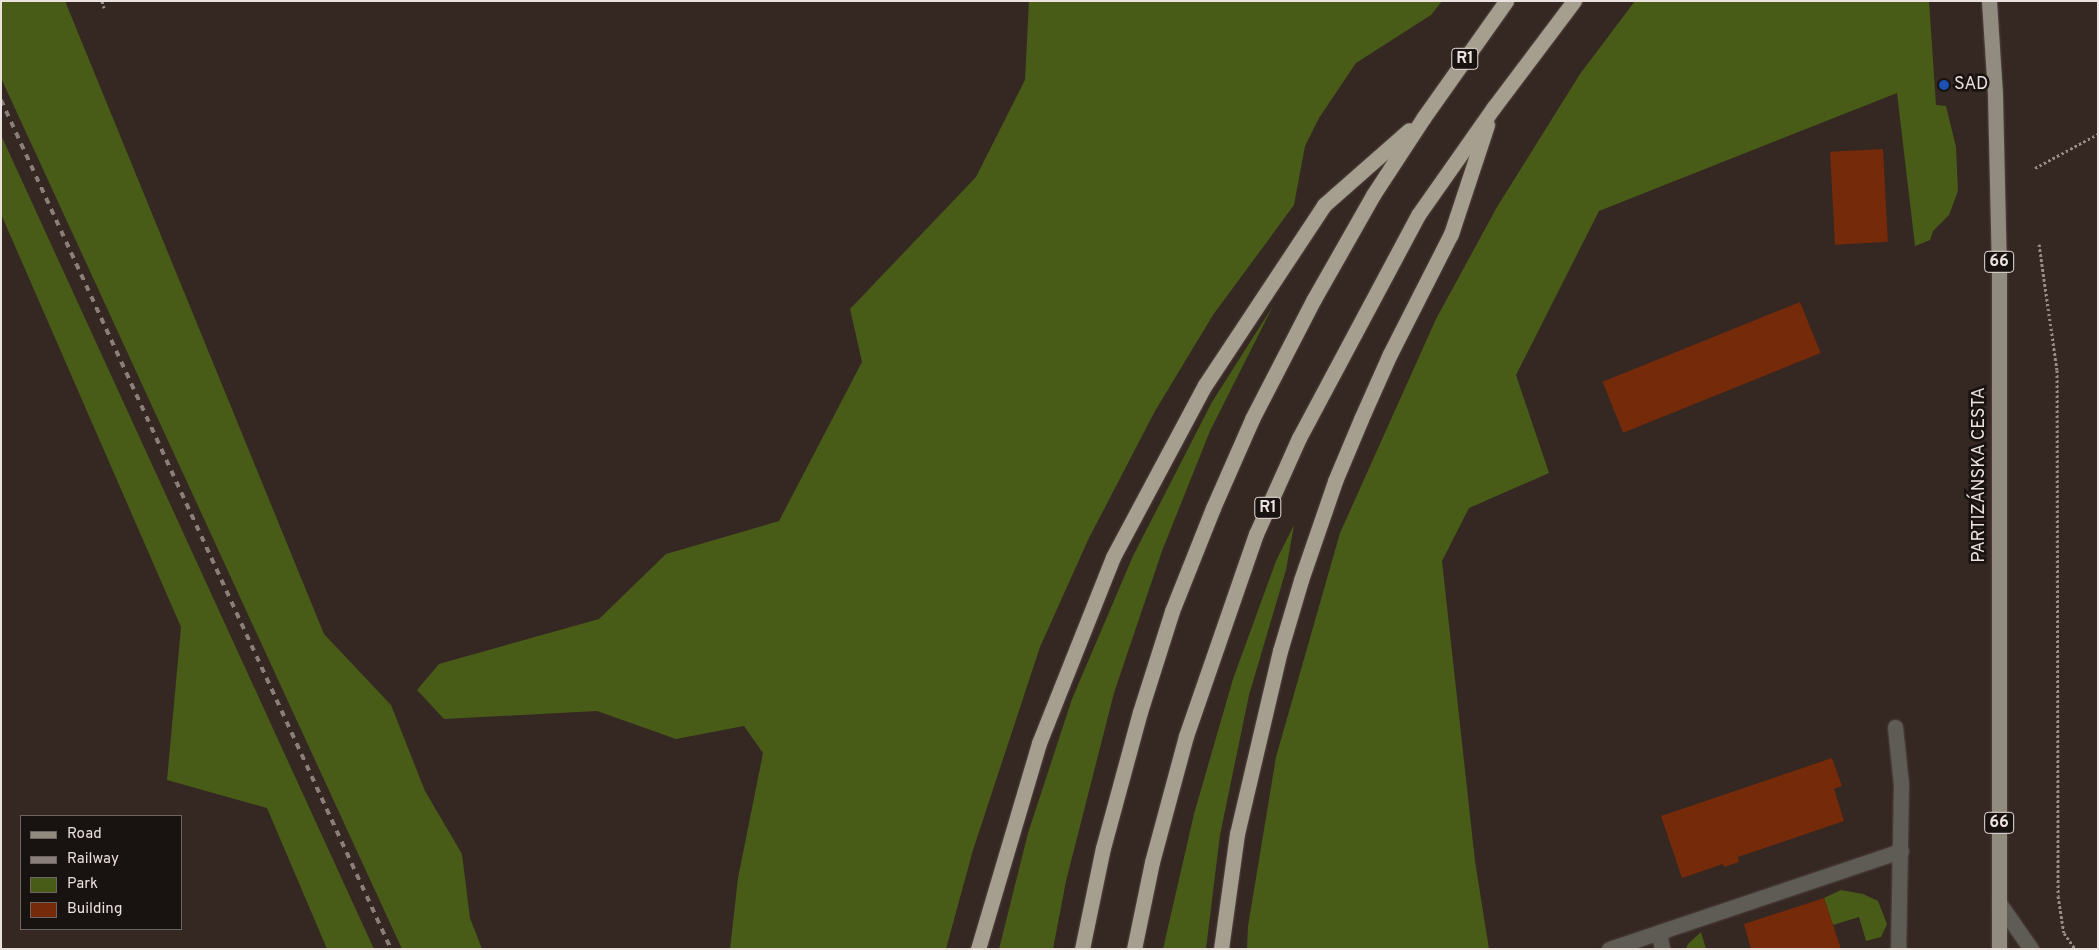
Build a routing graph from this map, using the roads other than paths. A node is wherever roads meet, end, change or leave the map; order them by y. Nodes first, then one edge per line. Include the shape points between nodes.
1 (1506, 1) edge
2 (1574, 1) edge
3 (1989, 1) edge
4 (1494, 107) junction
5 (1424, 117) junction
6 (1895, 727) dead end
7 (1901, 851) junction
8 (1999, 903) junction
9 (1659, 933) junction
10 (978, 949) edge
11 (1082, 949) edge
12 (1134, 949) edge
13 (1221, 949) edge
14 (1609, 949) edge
15 (1662, 949) edge
16 (1898, 949) edge
17 (1999, 949) edge
18 (2031, 949) edge

1 - 5 highway, R1
2 - 4 highway, R1
3 - 8 main road, PARTIZÁNSKA CESTA / 66 via 1999,269
4 - 12 highway, R1 via 1418,215 1300,438 1256,534 1186,736 1152,862
4 - 13 highway via 1451,234 1361,419 1335,481 1301,580 1280,651 1237,834
5 - 10 highway via 1324,205 1200,394 1113,557 1038,743
5 - 11 highway, R1 via 1373,195 1314,300 1252,420 1213,508 1172,612 1140,712 1103,848
6 - 7 street via 1901,784
7 - 9 street
7 - 16 street
8 - 17 main road, PARTIZÁNSKA CESTA / 66
8 - 18 street
9 - 14 street
9 - 15 street

